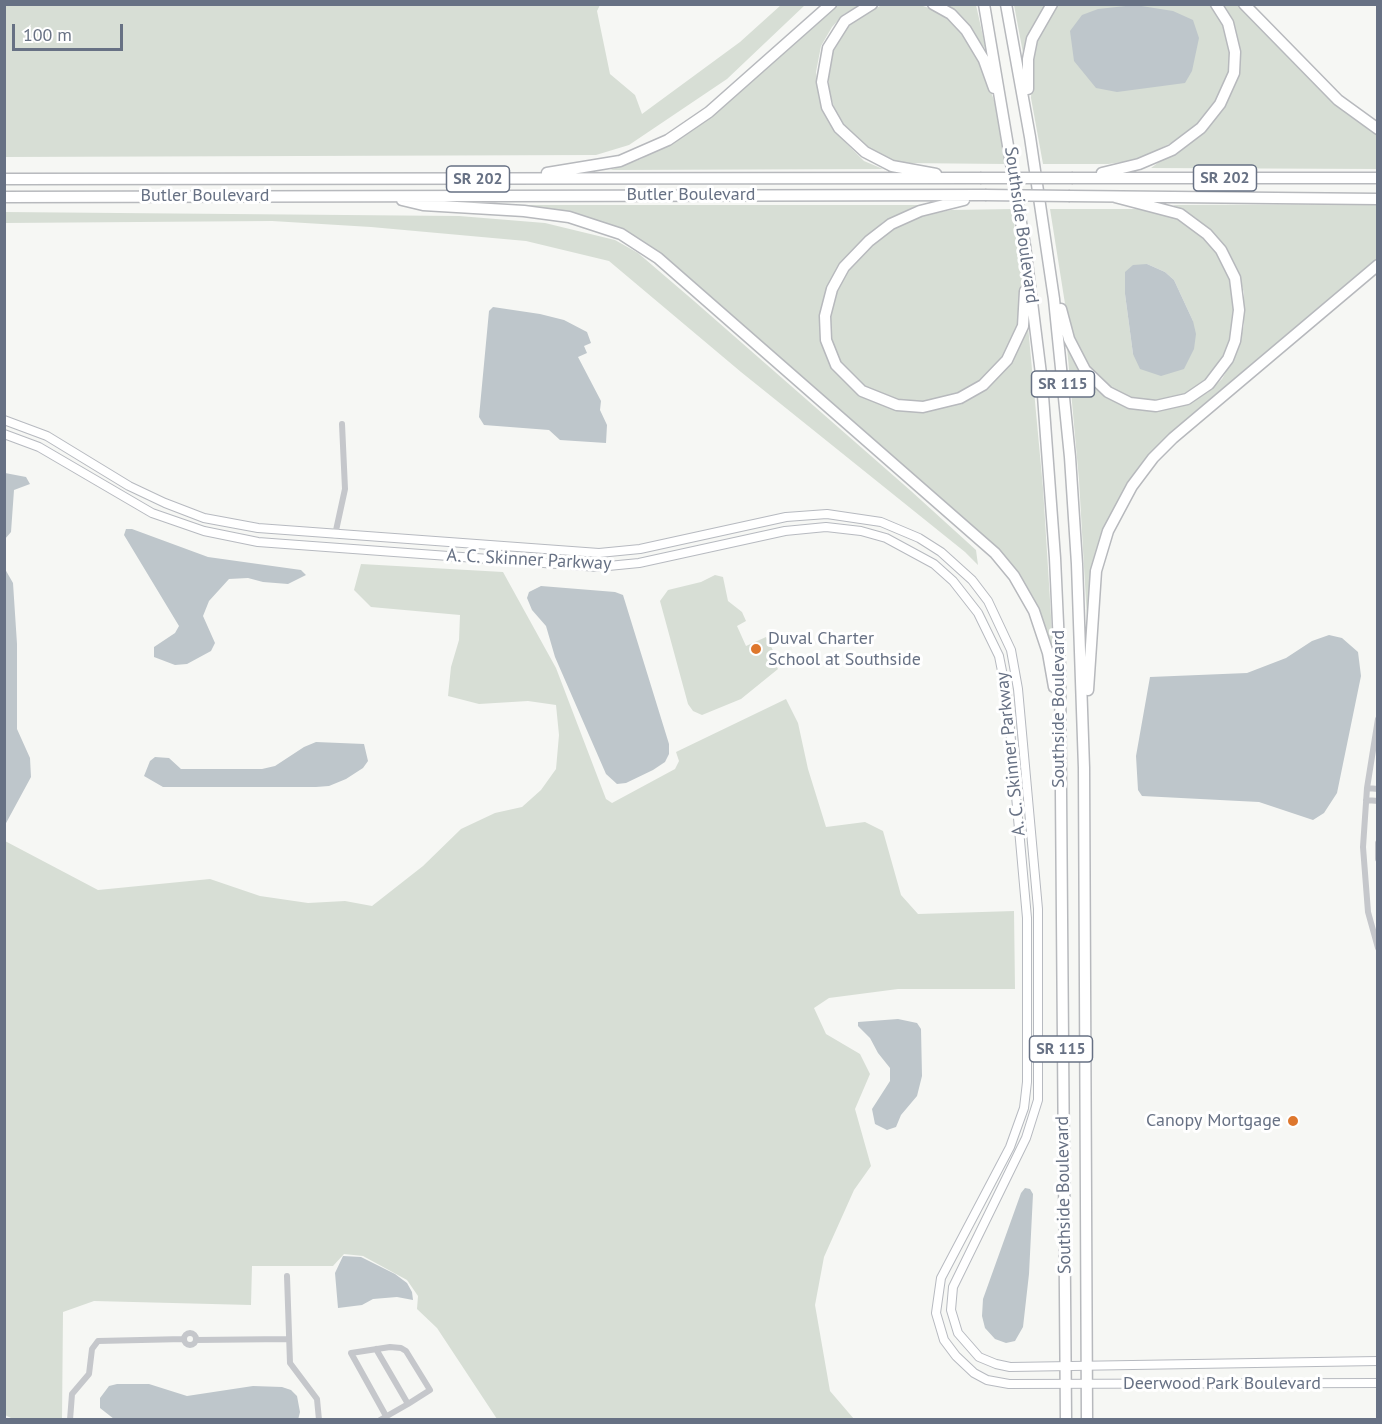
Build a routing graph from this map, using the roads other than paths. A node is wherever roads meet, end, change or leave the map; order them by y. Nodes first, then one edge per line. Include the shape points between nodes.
1 (831, 4) edge
2 (872, 4) edge
3 (933, 4) edge
4 (984, 4) edge
5 (1006, 4) edge
6 (1053, 4) edge
7 (1216, 4) edge
8 (1244, 4) edge
9 (1377, 129) edge
10 (1030, 137) junction
11 (1009, 139) junction
12 (951, 178) junction
13 (1073, 178) junction
14 (1377, 178) edge
15 (4, 179) edge
16 (478, 179) junction
17 (985, 195) junction
18 (381, 196) junction
19 (1115, 196) junction
20 (4, 197) edge
21 (1377, 199) edge
22 (1047, 243) junction
23 (1025, 246) junction
24 (1377, 265) edge
25 (4, 420) edge
26 (342, 424) dead end
27 (4, 434) edge
28 (335, 535) junction
29 (1003, 628) junction
30 (990, 633) junction
31 (1377, 719) edge
32 (1059, 734) junction
33 (1084, 768) junction
34 (1367, 788) junction
35 (1377, 789) edge
36 (1366, 800) junction
37 (1377, 801) edge
38 (1377, 843) edge
39 (1377, 859) edge
40 (1377, 948) edge
41 (287, 1276) dead end
42 (288, 1339) junction
43 (376, 1349) junction
44 (1377, 1361) edge
45 (1087, 1364) junction
46 (1066, 1365) junction
47 (1377, 1383) edge
48 (1066, 1385) junction
49 (1087, 1385) junction
50 (408, 1404) junction
51 (383, 1418) edge
52 (70, 1419) edge
53 (319, 1419) edge
54 (1058, 1419) edge
55 (1066, 1419) edge
56 (1088, 1419) edge

1 - 16 highway via 709,112 652,148 592,167
2 - 12 highway via 845,21 828,48 822,82 830,113 851,141 874,157 892,166
3 - 11 highway via 959,21 979,49
4 - 11 highway, Southside Boulevard / SR 115
5 - 10 highway, Southside Boulevard / SR 115
6 - 10 highway via 1036,29 1028,59
7 - 13 highway via 1232,33 1235,62 1231,83 1214,113 1192,136 1162,155 1127,168
8 - 9 highway via 1338,100
10 - 22 highway, Southside Boulevard / SR 115
11 - 23 highway, Southside Boulevard / SR 115
12 - 13 highway, Butler Boulevard / SR 202, bridge
12 - 16 highway, Butler Boulevard / SR 202
13 - 14 highway, Butler Boulevard / SR 202
15 - 16 highway, Butler Boulevard / SR 202
17 - 18 highway, Butler Boulevard / SR 202
17 - 19 highway, Butler Boulevard / SR 202, bridge
17 - 23 highway via 906,217 868,241 844,267 827,304 825,328 830,353 844,375 874,397 909,407 949,402 983,385 1007,360 1023,326
18 - 20 highway, Butler Boulevard / SR 202
18 - 32 highway via 423,205 524,211 581,220 621,234 665,263 1000,559 1021,588 1040,626 1051,667
19 - 21 highway, Butler Boulevard / SR 202
19 - 22 highway via 1169,209 1190,220 1215,242 1231,268 1239,310 1235,341 1216,377 1195,395 1172,404 1147,406 1122,400 1099,385 1085,370 1069,339
22 - 33 highway, Southside Boulevard / SR 115 via 1071,475
23 - 32 highway, Southside Boulevard / SR 115 via 1042,382 1054,532
24 - 33 highway via 1173,438 1125,496 1104,544 1094,586
25 - 28 main road, A. C. Skinner Parkway via 47,436 135,489 191,513 258,528
26 - 28 street via 345,489
27 - 30 main road, A. C. Skinner Parkway via 39,447 115,494 165,518 217,535 264,542 598,567 639,563 799,529 861,531 899,544 944,572 971,602
28 - 29 main road, A. C. Skinner Parkway via 599,553 640,549 786,517 855,516 894,527 941,552 976,585
29 - 30 main road
29 - 46 main road, A. C. Skinner Parkway via 1018,689 1037,896 1039,1086 1031,1126 959,1274 951,1310 959,1336 987,1361 1010,1366
30 - 48 main road, A. C. Skinner Parkway via 1005,682 1024,882 1028,1082 1016,1134 943,1272 936,1313 947,1345 978,1376 1004,1384
31 - 34 street
32 - 46 highway, Southside Boulevard / SR 115
33 - 45 highway, Southside Boulevard / SR 115
34 - 35 street
34 - 36 street
36 - 37 street
36 - 40 street via 1364,877
38 - 39 street
41 - 42 street
42 - 52 street via 196,1340 190,1333 184,1339 98,1341 92,1349 89,1374 72,1394
42 - 53 street via 290,1363 317,1399
43 - 50 street
43 - 50 street via 396,1347 406,1351 430,1390
43 - 51 street via 351,1353
44 - 45 main road, Deerwood Park Boulevard
45 - 46 main road, Deerwood Park Boulevard
45 - 49 highway, Southside Boulevard / SR 115
46 - 48 highway, Southside Boulevard / SR 115
47 - 49 main road, Deerwood Park Boulevard
48 - 49 main road, Deerwood Park Boulevard
48 - 54 highway
48 - 55 highway, Southside Boulevard / SR 115
49 - 56 highway, Southside Boulevard / SR 115
50 - 51 street

